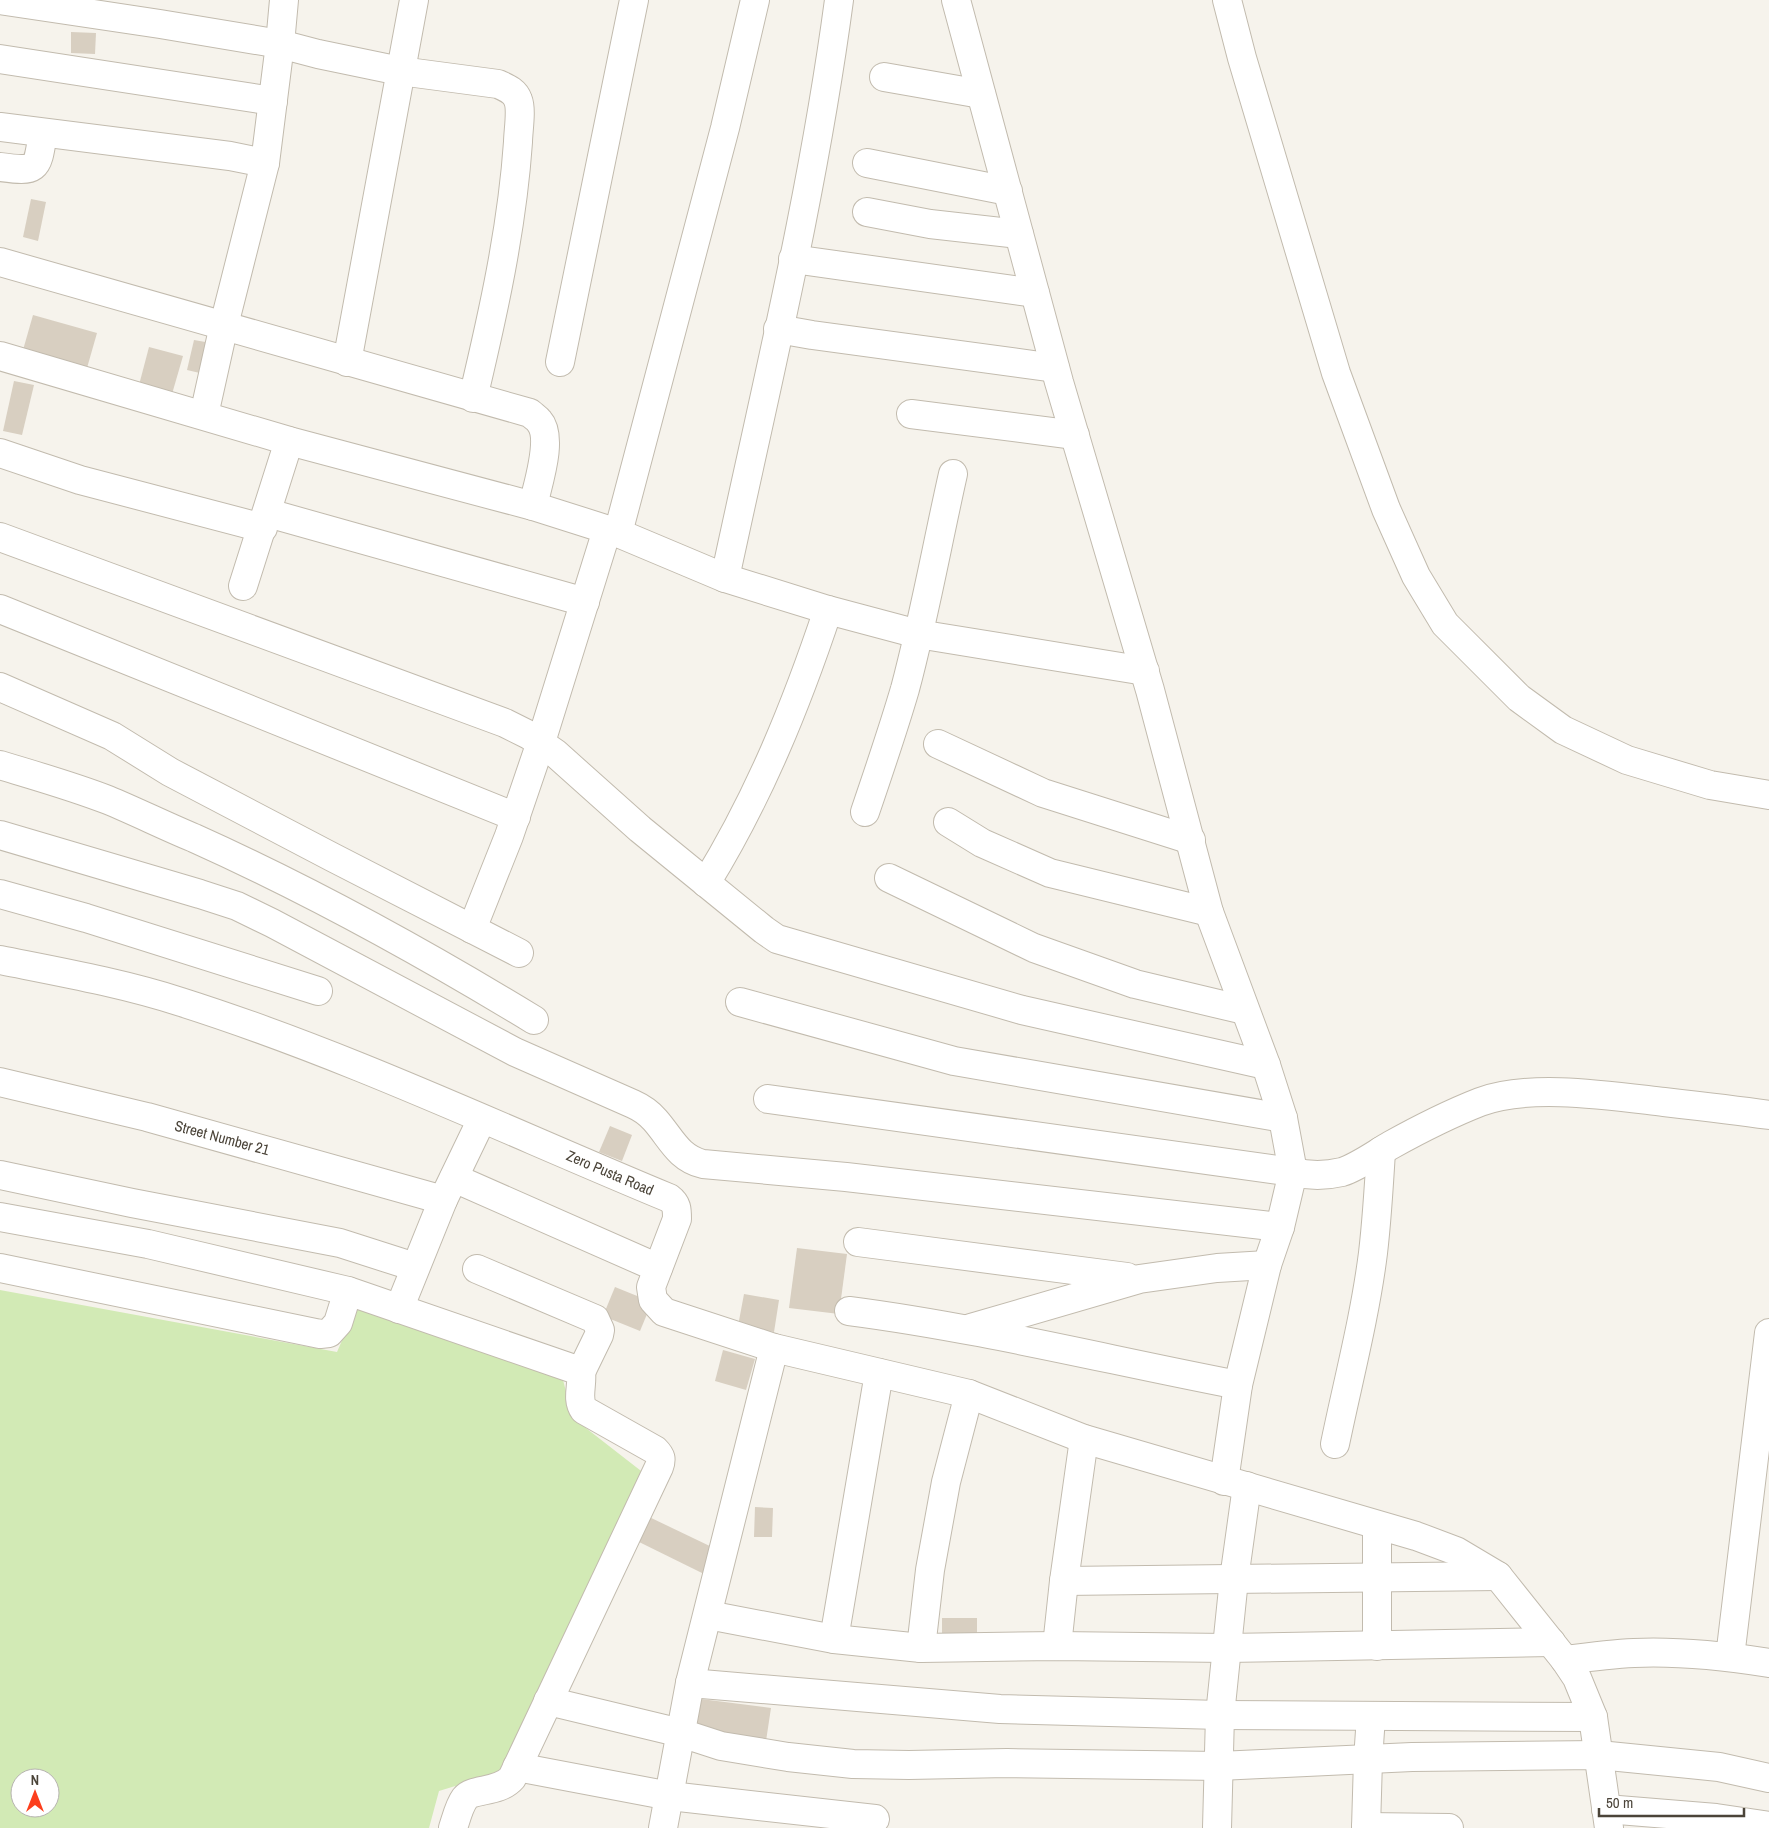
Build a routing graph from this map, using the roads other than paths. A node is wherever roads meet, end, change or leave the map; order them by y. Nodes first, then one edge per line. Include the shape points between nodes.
1 (0, 0) edge
2 (284, 0) edge
3 (414, 0) edge
4 (634, 0) edge
5 (755, 0) edge
6 (840, 0) edge
7 (956, 0) edge
8 (1227, 0) edge
9 (280, 44) junction
10 (0, 59) edge
11 (400, 70) junction
12 (884, 77) dead end
13 (982, 94) junction
14 (273, 101) junction
15 (0, 127) edge
16 (43, 133) junction
17 (265, 163) junction
18 (868, 163) dead end
19 (0, 168) edge
20 (1008, 190) junction
21 (868, 212) dead end
22 (1019, 234) junction
23 (793, 259) junction
24 (0, 262) edge
25 (1035, 294) junction
26 (224, 325) junction
27 (778, 328) junction
28 (0, 356) edge
29 (347, 362) junction
30 (560, 362) dead end
31 (1055, 368) junction
32 (473, 398) junction
33 (911, 414) dead end
34 (204, 415) junction
35 (1075, 435) junction
36 (290, 441) junction
37 (0, 453) edge
38 (953, 474) dead end
39 (533, 506) junction
40 (265, 521) junction
41 (613, 532) junction
42 (0, 537) edge
43 (724, 578) junction
44 (243, 586) dead end
45 (585, 602) junction
46 (0, 609) edge
47 (828, 610) junction
48 (918, 634) junction
49 (1144, 672) junction
50 (0, 687) edge
51 (541, 742) junction
52 (938, 744) dead end
53 (0, 765) edge
54 (1769, 795) edge
55 (866, 812) dead end
56 (516, 817) junction
57 (948, 822) dead end
58 (0, 835) edge
59 (1191, 840) junction
60 (889, 878) dead end
61 (706, 883) junction
62 (0, 894) edge
63 (1209, 912) junction
64 (472, 929) junction
65 (519, 953) dead end
66 (0, 960) edge
67 (318, 991) dead end
68 (740, 1002) dead end
69 (1244, 1010) junction
70 (534, 1020) dead end
71 (1266, 1065) junction
72 (0, 1082) edge
73 (768, 1099) dead end
74 (1769, 1115) edge
75 (1283, 1118) junction
76 (482, 1119) junction
77 (1381, 1151) junction
78 (1293, 1172) junction
79 (0, 1175) edge
80 (449, 1189) junction
81 (0, 1217) edge
82 (1280, 1227) junction
83 (858, 1242) dead end
84 (1267, 1265) junction
85 (415, 1267) junction
86 (0, 1268) edge
87 (658, 1268) junction
88 (477, 1269) dead end
89 (1139, 1279) junction
90 (348, 1291) junction
91 (399, 1309) junction
92 (849, 1311) dead end
93 (968, 1329) junction
94 (1769, 1333) edge
95 (774, 1348) junction
96 (581, 1372) junction
97 (879, 1373) junction
98 (1238, 1385) junction
99 (969, 1394) junction
100 (1084, 1439) junction
101 (1334, 1444) dead end
102 (1762, 1446) edge
103 (1236, 1483) junction
104 (1377, 1526) junction
105 (1498, 1576) junction
106 (1234, 1579) junction
107 (1376, 1579) junction
108 (1064, 1581) junction
109 (708, 1615) junction
110 (834, 1639) junction
111 (1057, 1646) junction
112 (1377, 1646) junction
113 (921, 1648) junction
114 (1227, 1648) junction
115 (1558, 1651) junction
116 (1730, 1657) junction
117 (1769, 1663) edge
118 (690, 1683) junction
119 (548, 1701) junction
120 (1220, 1715) junction
121 (1371, 1716) junction
122 (1593, 1717) junction
123 (680, 1733) junction
124 (1598, 1755) junction
125 (1368, 1760) junction
126 (1219, 1766) junction
127 (517, 1767) junction
128 (1769, 1778) edge
129 (670, 1796) junction
130 (875, 1819) dead end
131 (1607, 1819) edge
132 (1769, 1826) edge
133 (453, 1828) edge
134 (663, 1828) edge
135 (1217, 1828) edge
136 (1366, 1828) edge
137 (1449, 1828) edge

1 - 9 street
2 - 9 street
3 - 11 street
4 - 30 street
5 - 41 street via 722,138
6 - 23 street via 815,153
7 - 13 street
8 - 54 street via 1336,373 1386,509 1416,576 1445,624 1519,698 1563,730 1627,760 1710,785
9 - 11 street
9 - 14 street
10 - 14 street
11 - 29 street
11 - 32 street via 498,84 511,89 519,101 516,176 492,320
12 - 13 street
13 - 20 street
14 - 17 street
15 - 16 street
16 - 17 street
16 - 19 street via 34,167 27,170
17 - 26 street
18 - 20 street
20 - 22 street
21 - 22 street via 930,224
22 - 25 street
23 - 25 street
23 - 27 street
24 - 26 street
25 - 31 street
26 - 29 street
26 - 34 street
27 - 31 street
27 - 43 street
28 - 34 street
29 - 32 street
31 - 35 street
32 - 39 street via 530,414 540,422 545,448
33 - 35 street
34 - 36 street
35 - 49 street
36 - 39 street
36 - 40 street
37 - 40 street via 80,480
38 - 48 street
39 - 41 street
40 - 44 street
40 - 45 street
41 - 43 street
41 - 45 street
42 - 51 street via 505,723
43 - 47 street
45 - 51 street
46 - 56 street
47 - 48 street
47 - 61 street via 769,766 730,845
48 - 49 street
48 - 55 street
49 - 59 street
50 - 64 street via 112,736 170,772
51 - 56 street
51 - 61 street
52 - 59 street via 1043,793
53 - 70 street via 108,800 241,860 377,928
56 - 64 street
57 - 63 street via 982,843 1050,872
58 - 82 street via 237,906 515,1052 639,1107 692,1161
59 - 63 street
60 - 69 street via 1034,948 1135,984
61 - 71 street via 777,939 1022,1010
62 - 67 street
63 - 69 street
64 - 65 street
66 - 76 street via 179,1001 297,1041
68 - 75 street via 954,1061
69 - 71 street
71 - 75 street
72 - 80 street, Street Number 21
73 - 78 street
74 - 77 street via 1620,1097 1544,1092 1504,1095 1481,1102
75 - 78 street
76 - 80 street
76 - 87 street, Zero Pusta Road via 674,1202 678,1209 677,1219
77 - 78 street via 1344,1171 1310,1176
77 - 101 street via 1373,1254
78 - 82 street
79 - 85 street via 340,1243
80 - 85 street
80 - 87 street, Street Number 21
81 - 90 street via 148,1244
82 - 84 street
83 - 89 street
84 - 89 street
84 - 98 street
85 - 91 street
86 - 90 street via 320,1334 329,1333 338,1323
87 - 95 street via 651,1293 664,1312
88 - 96 street via 595,1319 599,1335
89 - 93 street
90 - 91 street
91 - 96 street
92 - 93 street
93 - 98 street
94 - 102 street
95 - 97 street
95 - 109 street
96 - 119 street via 580,1398 584,1410 655,1450 661,1460
97 - 99 street
97 - 110 street
98 - 103 street
99 - 100 street
99 - 113 street via 946,1482 930,1570
100 - 103 street
100 - 108 street
102 - 116 street
103 - 104 street
103 - 106 street
104 - 105 street via 1456,1551
104 - 107 street
105 - 107 street
105 - 115 street
106 - 107 street
106 - 108 street
106 - 114 street
107 - 112 street
108 - 111 street
109 - 110 street
109 - 118 street
110 - 113 street
111 - 113 street
111 - 114 street
112 - 114 street
112 - 115 street
114 - 120 street
115 - 116 street
115 - 122 street via 1577,1678
116 - 117 street
118 - 120 street via 1000,1709
118 - 123 street
119 - 123 street
119 - 127 street
120 - 121 street
120 - 126 street
121 - 122 street
121 - 125 street
122 - 124 street
123 - 126 street via 720,1746 853,1764
123 - 129 street
124 - 125 street
124 - 128 street via 1719,1767
124 - 131 street
125 - 126 street
125 - 136 street
126 - 135 street
127 - 129 street
127 - 133 street via 508,1782 468,1796
129 - 130 street
129 - 134 street
131 - 132 street via 1716,1818
136 - 137 street

